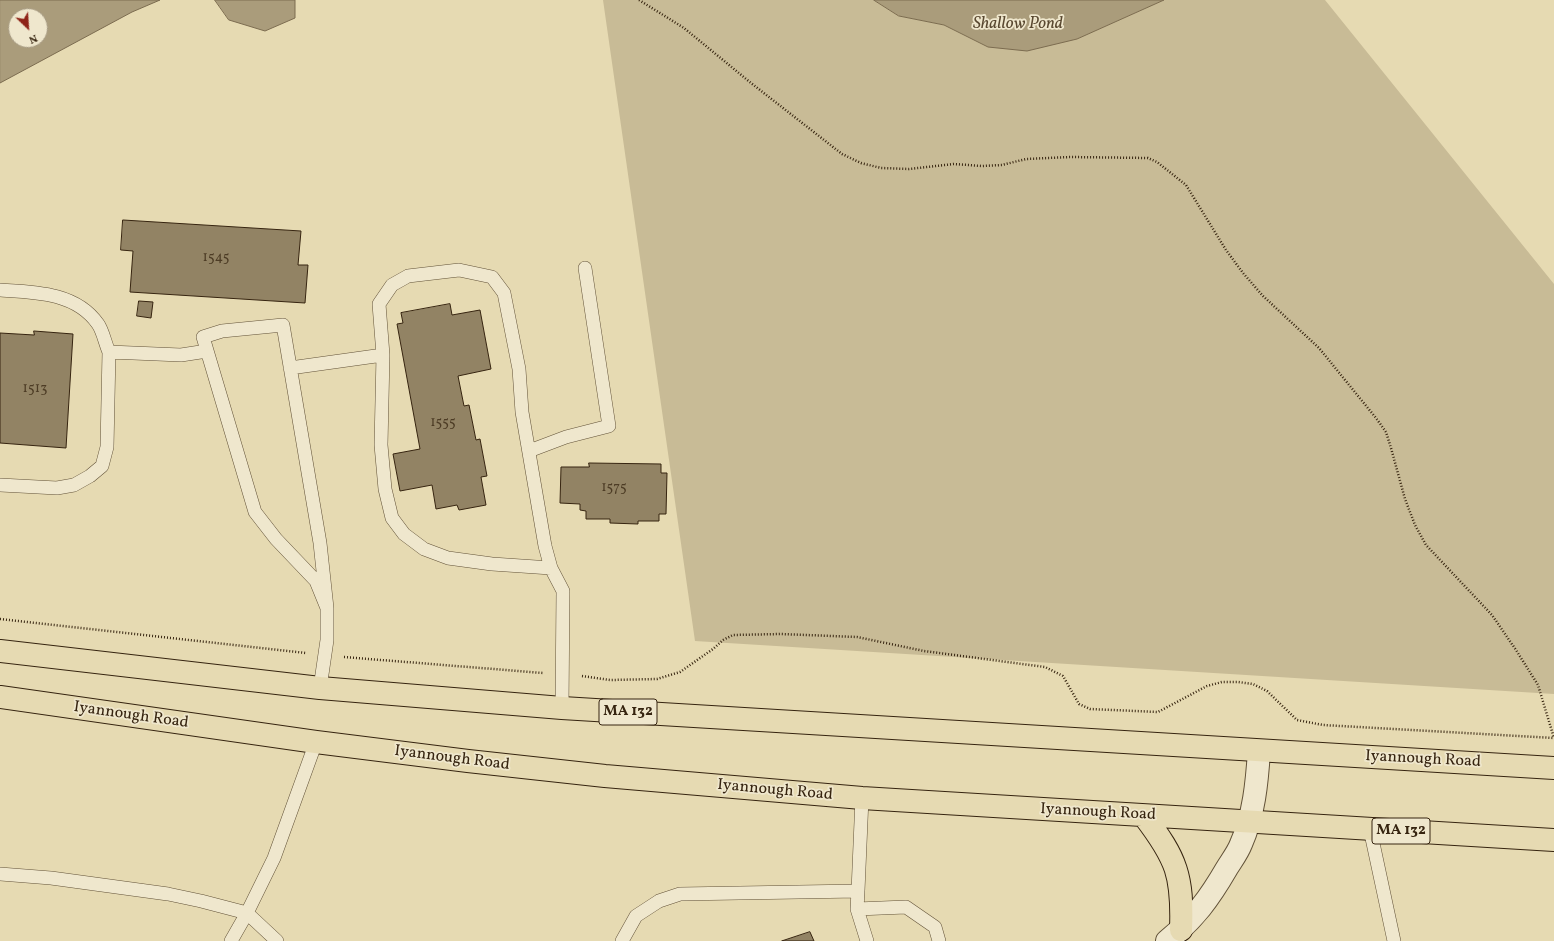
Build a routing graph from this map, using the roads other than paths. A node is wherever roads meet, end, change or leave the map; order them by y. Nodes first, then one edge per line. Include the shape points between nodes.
1 (586, 268) dead end
2 (0, 290) edge
3 (207, 351) junction
4 (109, 352) junction
5 (383, 355) junction
6 (290, 368) junction
7 (529, 451) junction
8 (0, 485) edge
9 (551, 568) junction
10 (327, 608) junction
11 (0, 651) edge
12 (320, 688) junction
13 (0, 697) edge
14 (562, 708) junction
15 (316, 742) junction
16 (1259, 751) junction
17 (1554, 768) edge
18 (862, 798) junction
19 (1144, 816) junction
20 (1248, 822) junction
21 (1370, 829) junction
22 (1554, 840) edge
23 (0, 874) edge
24 (858, 891) junction
25 (857, 910) junction
26 (247, 914) junction
27 (1174, 935) edge
28 (231, 941) edge
29 (277, 941) edge
30 (622, 941) edge
31 (867, 941) edge
32 (939, 941) edge
33 (1394, 941) edge

1 - 7 lane via 609,426 566,437
2 - 4 lane via 39,292 62,298 86,310 99,324
3 - 4 lane via 181,355
3 - 6 lane via 203,337 222,331 283,324
3 - 10 lane via 255,512 276,540 316,581
4 - 8 lane via 107,447 102,466 74,485 57,488
5 - 6 lane
5 - 7 lane via 379,304 392,285 408,276 459,270 492,278 504,293 519,369 522,412
5 - 9 lane via 381,445 385,489 392,518 404,534 424,549 448,558
6 - 10 lane via 320,543
7 - 9 lane
9 - 14 lane via 563,591
10 - 12 lane via 327,640
11 - 12 main road, Iyannough Road / MA 132
12 - 14 main road, Iyannough Road / MA 132
13 - 15 main road, Iyannough Road / MA 132
14 - 16 main road, Iyannough Road / MA 132
15 - 18 main road, Iyannough Road / MA 132 via 605,776
15 - 26 lane via 274,858
16 - 17 main road, Iyannough Road / MA 132
16 - 20 street
18 - 19 main road, Iyannough Road / MA 132
18 - 24 lane
19 - 20 main road, Iyannough Road / MA 132
19 - 27 main road via 1162,839 1174,861 1182,905
20 - 21 main road, Iyannough Road / MA 132
20 - 27 street via 1241,844 1212,894 1194,917
21 - 22 main road, Iyannough Road / MA 132
21 - 33 lane
23 - 26 lane via 51,878 168,894 216,904
24 - 25 lane
24 - 30 lane via 680,894 659,901 636,916
25 - 31 lane
25 - 32 lane via 906,907 935,927
26 - 28 lane
26 - 29 lane

